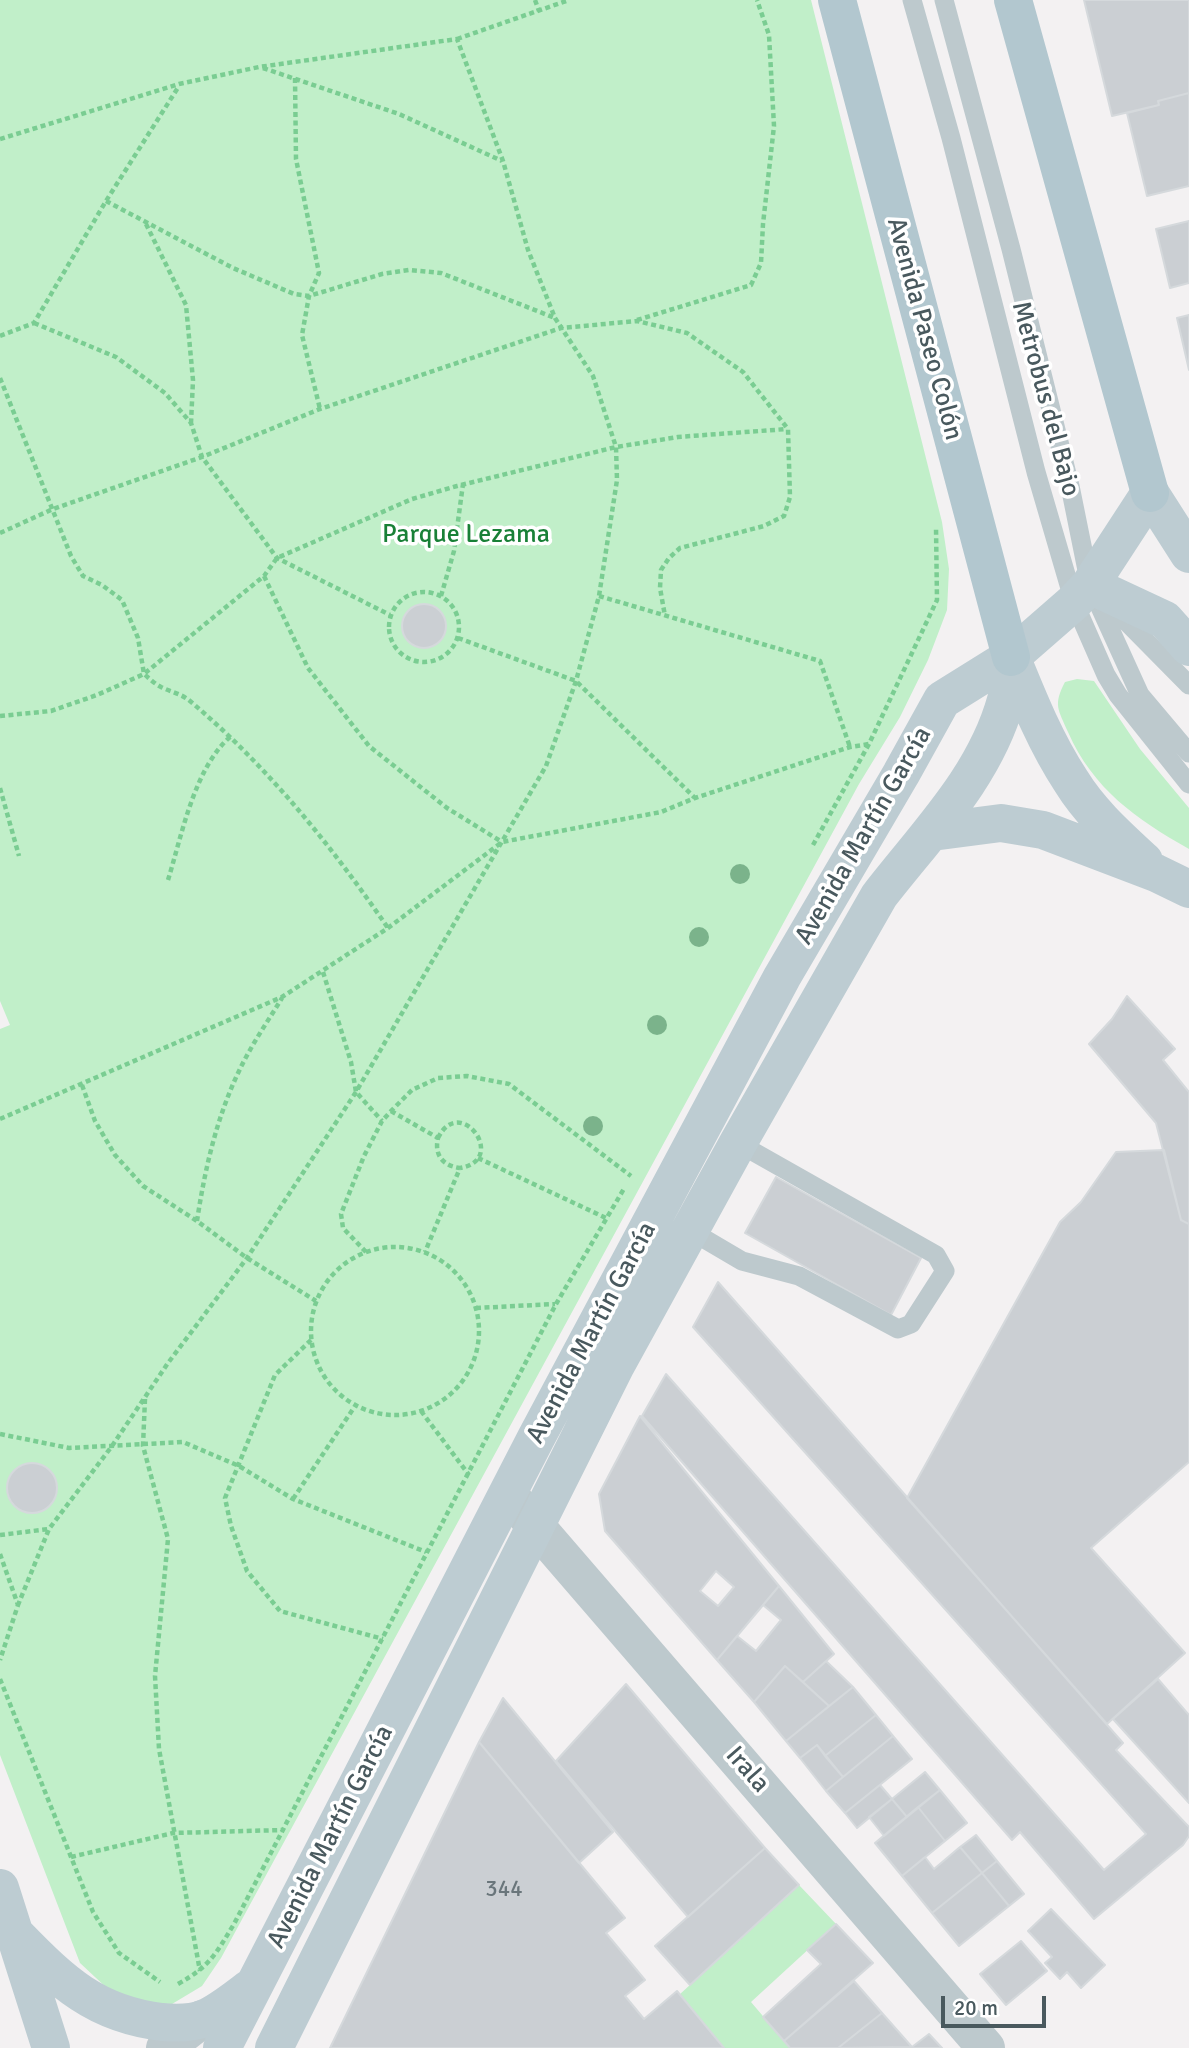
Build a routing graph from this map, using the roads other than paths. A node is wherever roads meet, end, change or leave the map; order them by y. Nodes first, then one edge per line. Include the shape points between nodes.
1 (837, 0) edge
2 (912, 0) edge
3 (944, 0) edge
4 (1013, 0) edge
5 (1150, 493) junction
6 (1189, 554) edge
7 (1082, 593) junction
8 (1189, 647) edge
9 (1011, 657) junction
10 (1189, 685) edge
11 (1189, 753) edge
12 (1189, 784) edge
13 (932, 832) junction
14 (1178, 879) edge
15 (738, 1143) junction
16 (691, 1231) junction
17 (507, 1493) junction
18 (535, 1526) junction
19 (0, 1888) edge
20 (17, 1936) junction
21 (212, 2034) edge
22 (51, 2048) edge
23 (165, 2048) edge
24 (274, 2048) edge
25 (986, 2048) edge

1 - 9 main road, Avenida Paseo Colón
2 - 7 lane, Metrobus del Bajo via 1036,472
3 - 7 lane, Metrobus del Bajo via 1070,486
4 - 5 main road
5 - 6 main road
5 - 7 main road, Avenida Martín García
7 - 8 main road via 1165,620
7 - 9 main road, Avenida Martín García
7 - 10 lane, Metrobus del Bajo
7 - 11 lane, Metrobus del Bajo via 1140,695
7 - 12 lane, Metrobus del Bajo via 1112,685
9 - 13 main road, Avenida Martín García via 1006,699 981,762
9 - 14 main road via 1051,747 1092,810
9 - 17 main road, Avenida Martín García via 942,700 782,977
13 - 14 main road via 1001,823 1023,826
13 - 15 main road, Avenida Martín García via 879,896
15 - 16 main road, Avenida Martín García
15 - 16 lane via 936,1255 945,1271 911,1324 898,1329 799,1276 741,1261
16 - 18 main road, Avenida Martín García via 616,1365
17 - 18 street, Irala
17 - 21 main road, Avenida Martín García via 263,1971
18 - 24 main road, Avenida Martín García
18 - 25 street, Irala
19 - 20 main road
20 - 21 main road via 74,1989 103,2007 136,2019
20 - 22 main road
21 - 23 street

